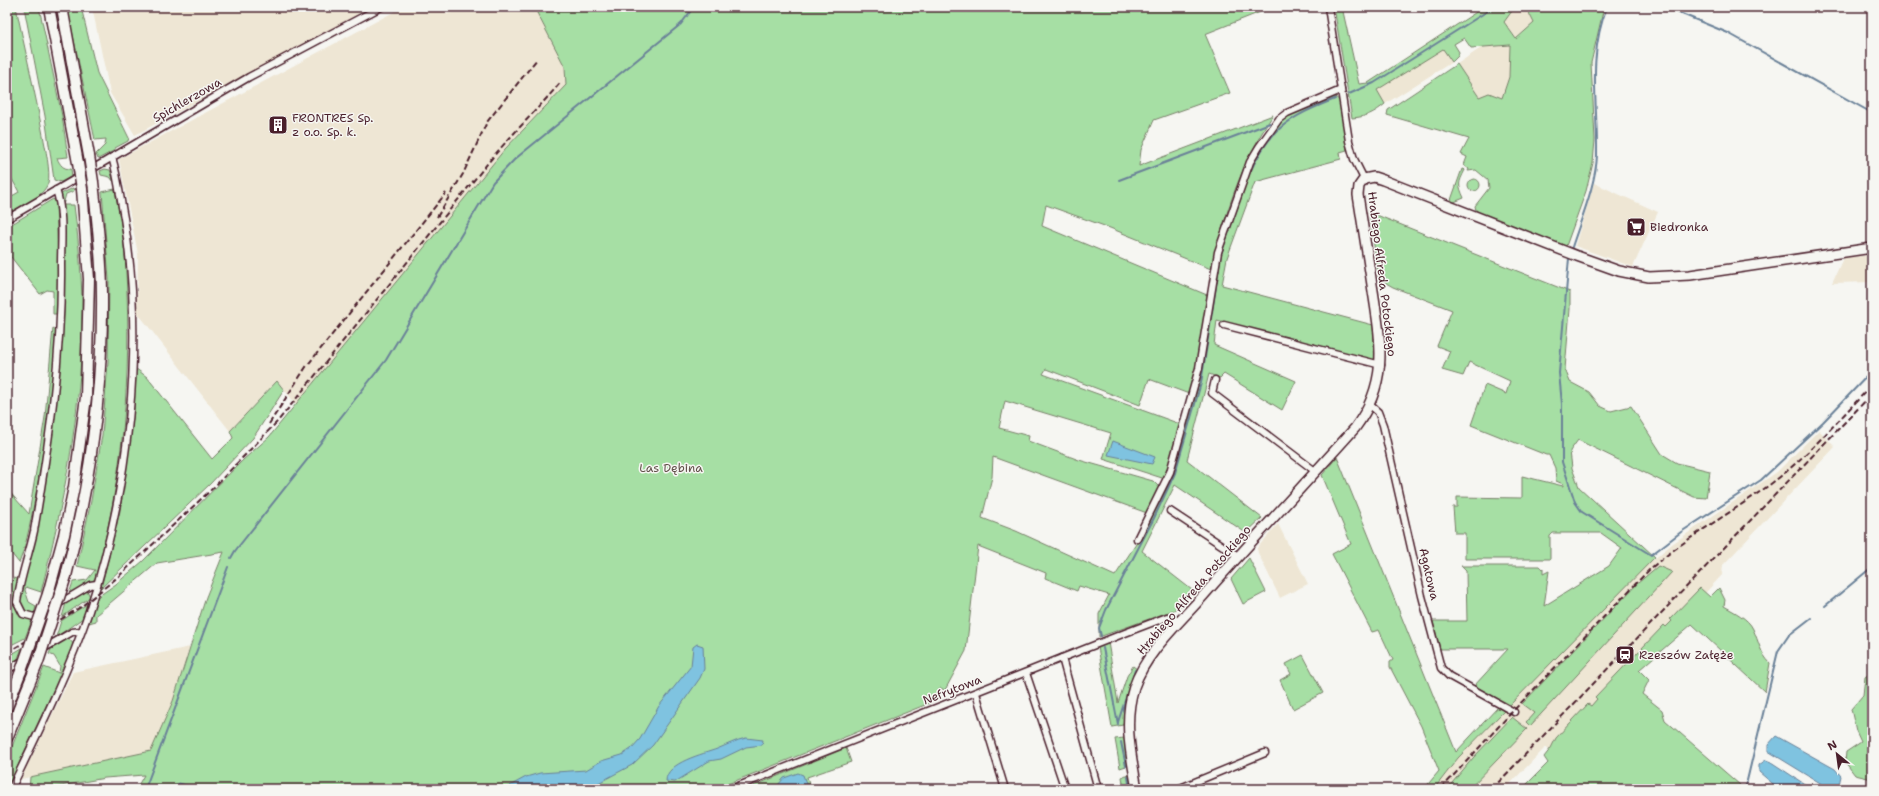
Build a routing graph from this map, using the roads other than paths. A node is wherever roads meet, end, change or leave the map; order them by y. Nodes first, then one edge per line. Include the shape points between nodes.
1 (49, 7) edge
2 (62, 7) edge
3 (381, 7) edge
4 (1328, 7) edge
5 (1341, 90) junction
6 (112, 157) junction
7 (1364, 179) junction
8 (56, 190) junction
9 (7, 219) edge
10 (1872, 248) edge
11 (1224, 325) dead end
12 (1381, 365) junction
13 (1215, 380) dead end
14 (1370, 405) junction
15 (1315, 471) junction
16 (1170, 511) dead end
17 (1137, 539) dead end
18 (1238, 556) junction
19 (97, 584) junction
20 (1180, 621) junction
21 (82, 631) junction
22 (1062, 658) junction
23 (7, 670) edge
24 (1026, 673) junction
25 (976, 693) junction
26 (7, 707) edge
27 (1514, 712) dead end
28 (7, 738) edge
29 (1265, 753) dead end
30 (11, 789) edge
31 (731, 789) edge
32 (1004, 789) edge
33 (1065, 789) edge
34 (1098, 789) edge
35 (1137, 789) edge
36 (1178, 789) edge

1 - 26 main road, bridge via 82,189 89,278 86,397 74,487 64,535 48,594
2 - 28 main road, bridge via 93,182 102,293 97,408 87,481 66,576 38,662
3 - 6 street, Spichlerzowa via 249,77
4 - 5 street, Hrabiego Alfreda Potockiego
5 - 7 street, Hrabiego Alfreda Potockiego via 1354,159
5 - 17 street via 1287,113 1279,119 1250,162 1218,252 1199,368 1170,472
6 - 8 street, Spichlerzowa
6 - 19 street via 128,244 133,335 126,441 117,501
7 - 10 street, Hrabiego Alfreda Potockiego via 1374,177 1619,271 1649,277 1690,275
7 - 12 street, Hrabiego Alfreda Potockiego via 1359,186 1358,195 1380,332
8 - 9 street, Spichlerzowa
8 - 19 street via 59,203 61,274 61,328 56,382 33,534 16,602 23,614 34,616 90,585
11 - 12 street
12 - 14 street, Hrabiego Alfreda Potockiego
13 - 15 street via 1212,394
14 - 15 street, Hrabiego Alfreda Potockiego via 1355,428
14 - 27 street, Agatowa via 1378,412 1383,425 1441,668 1449,676
15 - 18 street, Hrabiego Alfreda Potockiego
16 - 18 street
18 - 20 street, Hrabiego Alfreda Potockiego
19 - 21 street
20 - 22 street, Nefrytowa via 1167,618
20 - 35 street, Hrabiego Alfreda Potockiego via 1148,661 1137,680 1131,699 1128,729
21 - 23 street via 72,632
21 - 30 street via 47,714
22 - 24 street, Nefrytowa
22 - 34 street
24 - 25 street, Nefrytowa
24 - 33 street
25 - 31 street, Nefrytowa
25 - 32 street
29 - 36 street

